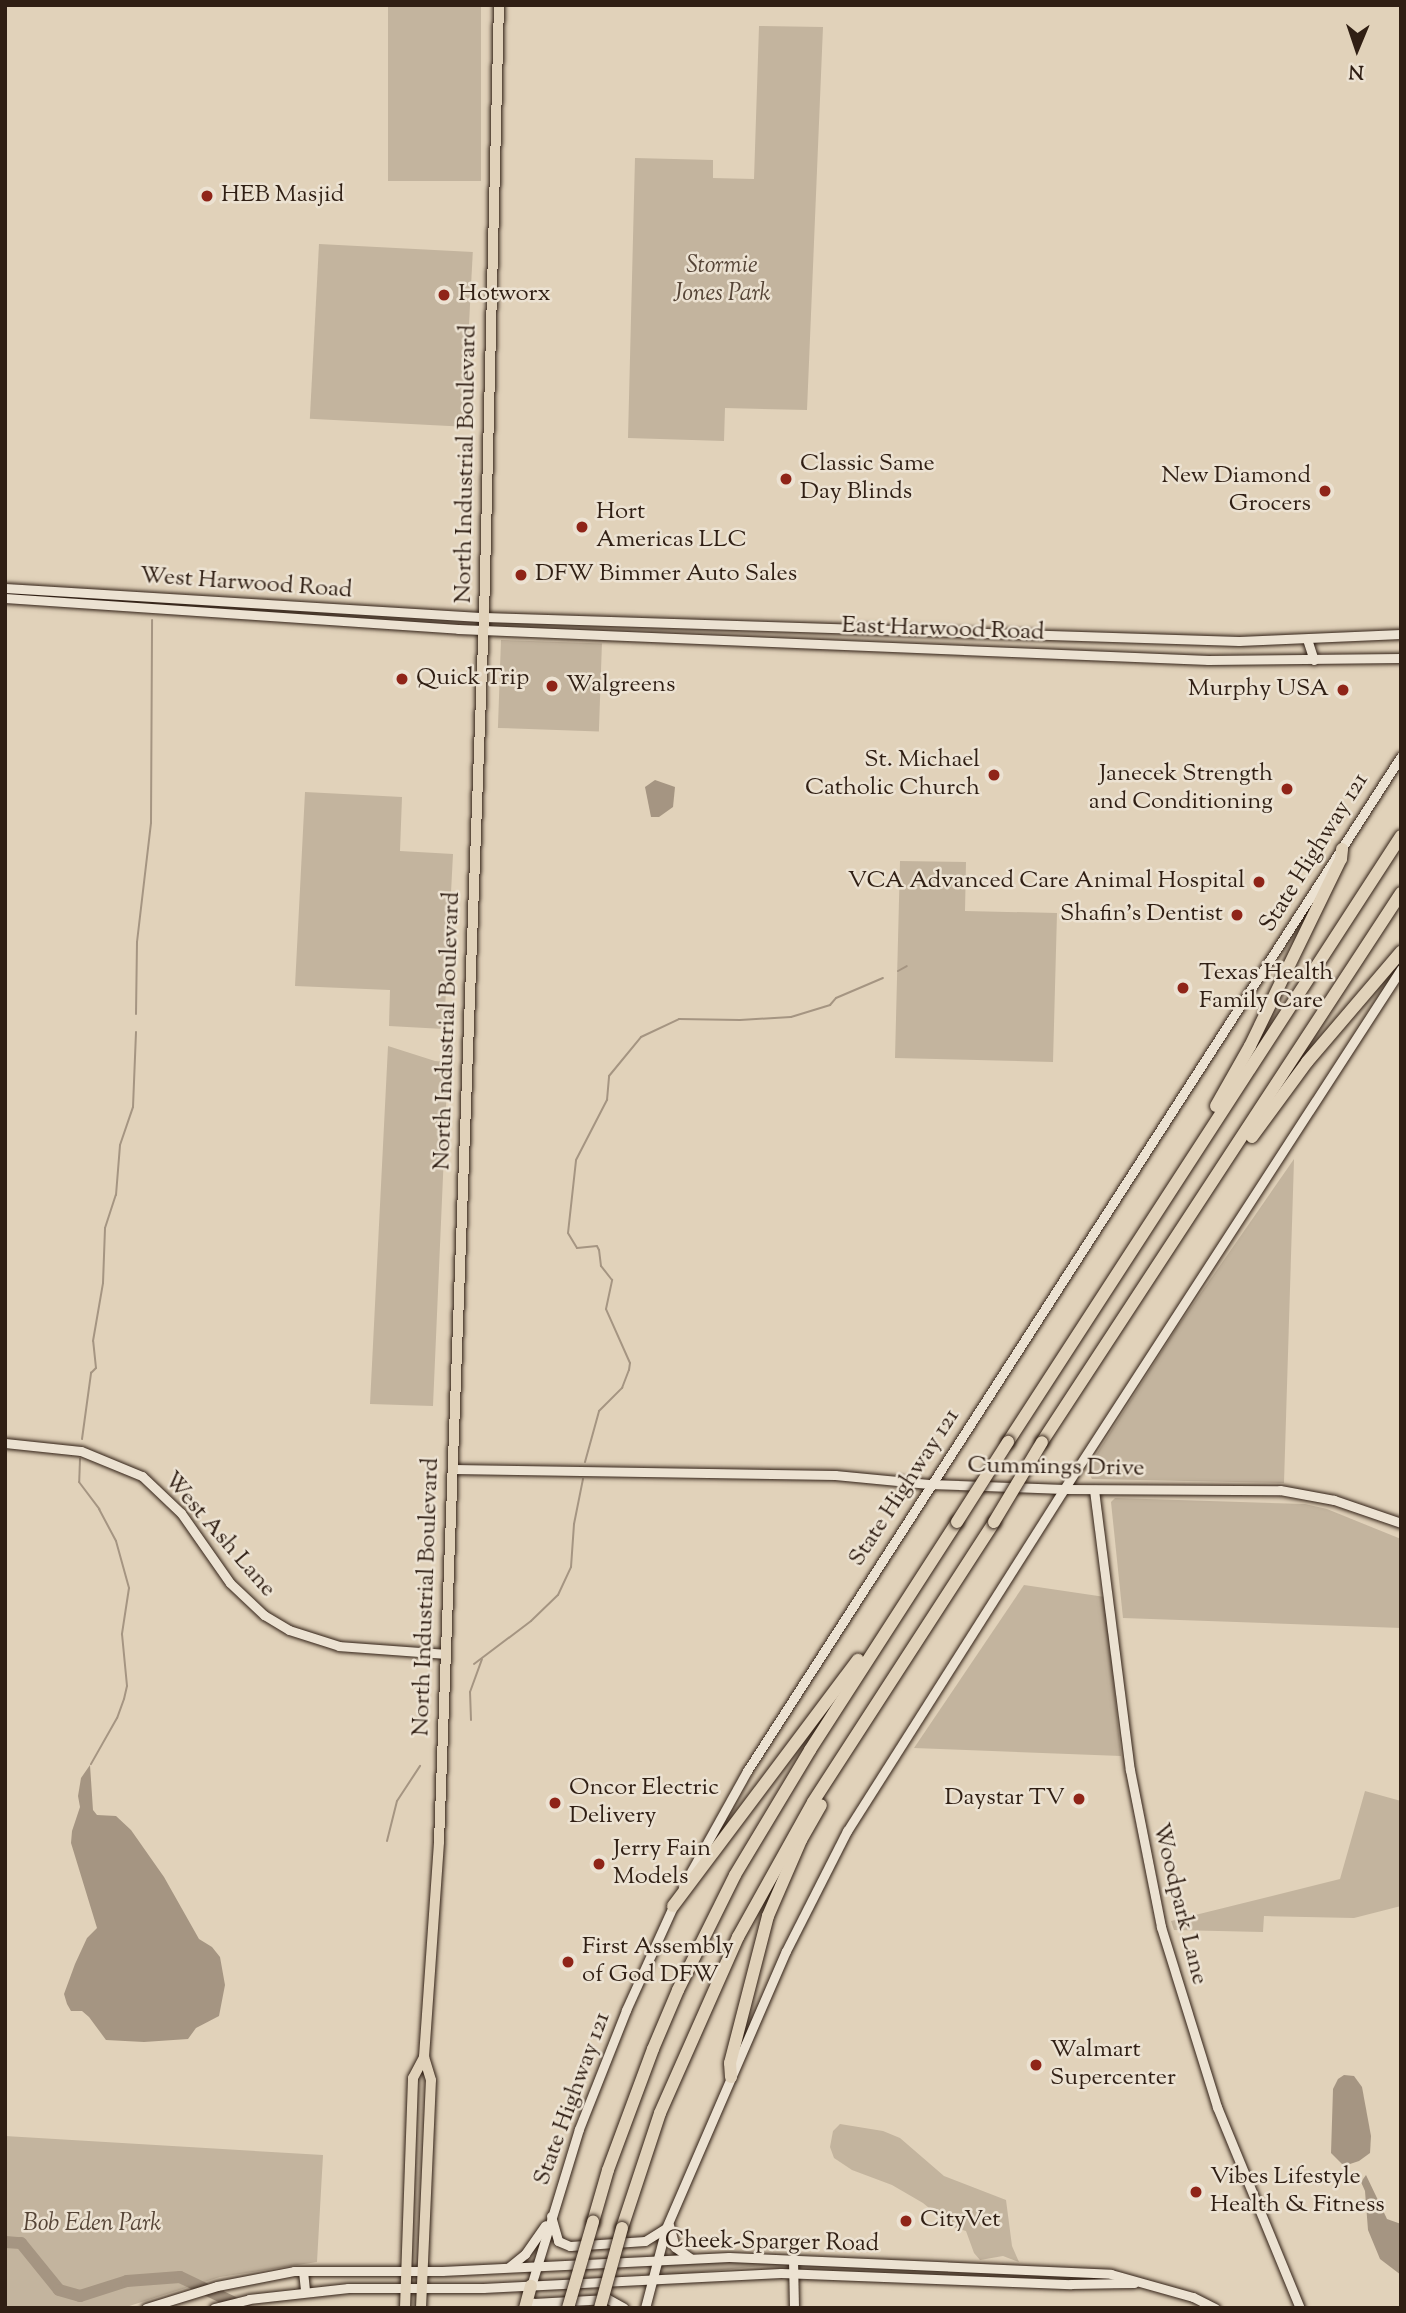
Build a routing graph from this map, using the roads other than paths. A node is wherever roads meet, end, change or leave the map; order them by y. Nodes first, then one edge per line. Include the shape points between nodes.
1 (499, 5) edge
2 (5, 588) edge
3 (5, 598) edge
4 (364, 610) junction
5 (484, 617) junction
6 (361, 623) junction
7 (804, 626) junction
8 (484, 630) junction
9 (967, 632) junction
10 (1046, 634) junction
11 (1401, 634) edge
12 (1111, 636) junction
13 (1307, 639) junction
14 (803, 643) junction
15 (966, 650) junction
16 (1046, 653) junction
17 (1110, 656) junction
18 (1401, 658) edge
19 (1314, 660) junction
20 (1401, 756) edge
21 (1401, 836) edge
22 (1342, 849) junction
23 (1401, 893) edge
24 (1401, 952) edge
25 (1401, 969) edge
26 (1195, 1151) junction
27 (1216, 1178) junction
28 (5, 1443) edge
29 (453, 1469) junction
30 (929, 1484) junction
31 (1064, 1489) junction
32 (1094, 1490) junction
33 (1401, 1523) edge
34 (883, 1636) junction
35 (446, 1654) junction
36 (896, 1672) junction
37 (673, 1906) junction
38 (424, 2057) junction
39 (731, 2077) junction
40 (551, 2214) junction
41 (668, 2224) junction
42 (691, 2259) junction
43 (793, 2259) junction
44 (657, 2260) junction
45 (537, 2266) junction
46 (967, 2266) junction
47 (507, 2268) junction
48 (407, 2270) junction
49 (423, 2270) junction
50 (1046, 2270) junction
51 (303, 2271) junction
52 (793, 2273) junction
53 (652, 2280) junction
54 (967, 2280) junction
55 (1136, 2282) junction
56 (1046, 2283) junction
57 (531, 2286) junction
58 (406, 2288) junction
59 (422, 2288) junction
60 (304, 2291) junction
61 (146, 2308) edge
62 (214, 2308) edge
63 (405, 2308) edge
64 (421, 2308) edge
65 (526, 2308) edge
66 (568, 2308) edge
67 (600, 2308) edge
68 (624, 2308) edge
69 (645, 2308) edge
70 (794, 2308) edge
71 (1215, 2308) edge
72 (1300, 2308) edge

1 - 5 main road, North Industrial Boulevard
2 - 4 main road, West Harwood Road
3 - 6 main road, West Harwood Road
4 - 5 main road, West Harwood Road
4 - 6 main road
5 - 7 main road, East Harwood Road
5 - 8 main road, North Industrial Boulevard
6 - 8 main road, West Harwood Road
7 - 9 main road, East Harwood Road
7 - 14 main road
8 - 14 main road, East Harwood Road
8 - 29 main road, North Industrial Boulevard
9 - 10 main road, East Harwood Road
9 - 15 main road
10 - 12 main road, East Harwood Road
10 - 16 main road
11 - 13 main road, East Harwood Road
12 - 13 main road, East Harwood Road
12 - 17 main road
13 - 19 main road
14 - 15 main road, East Harwood Road
15 - 16 main road, East Harwood Road
16 - 17 main road, East Harwood Road
17 - 19 main road, East Harwood Road
18 - 19 main road, East Harwood Road
20 - 22 main road, State Highway 121
21 - 26 highway
22 - 26 highway
22 - 30 main road, State Highway 121
23 - 27 highway
24 - 27 highway
25 - 31 main road
26 - 34 highway, bridge
27 - 36 highway, bridge
28 - 35 main road, West Ash Lane via 80,1451 142,1476 181,1513 230,1583 264,1615 289,1630 339,1647
29 - 30 main road, Cummings Drive via 835,1475
29 - 35 main road, North Industrial Boulevard
30 - 31 main road, Cummings Drive
30 - 37 main road, State Highway 121 via 747,1771
31 - 32 main road, Cummings Drive
31 - 39 main road via 847,1831 786,1951
32 - 33 main road, Cummings Drive via 1280,1490 1334,1500
32 - 72 main road, Woodpark Lane via 1130,1770 1160,1927 1223,2124
34 - 37 highway via 870,1644
34 - 66 highway, bridge via 766,1819 706,1932 653,2049 608,2170
35 - 38 main road, North Industrial Boulevard
36 - 39 highway via 895,1684 801,1840 768,1916 730,2063
36 - 67 highway, bridge via 813,1802 738,1937 665,2101
37 - 40 main road, State Highway 121 via 600,2074
38 - 48 main road, North Industrial Boulevard via 413,2078
38 - 49 main road, North Industrial Boulevard via 431,2080
39 - 41 main road
40 - 41 main road via 558,2241 570,2246 645,2241
40 - 45 main road, State Highway 121
40 - 47 main road via 531,2247
41 - 42 main road via 675,2247
41 - 44 main road
42 - 43 main road, Cheek-Sparger Road
42 - 44 main road, Cheek-Sparger Road
43 - 46 main road, Cheek-Sparger Road
43 - 52 main road
44 - 45 main road, Cheek-Sparger Road
44 - 53 main road
45 - 47 main road, Cheek-Sparger Road
45 - 57 main road, State Highway 121
46 - 50 main road, Cheek-Sparger Road
46 - 54 main road
47 - 49 main road, Cheek-Sparger Road
48 - 49 main road, Cheek-Sparger Road
48 - 51 main road, Cheek-Sparger Road
48 - 58 main road, North Industrial Boulevard
49 - 59 main road, North Industrial Boulevard
50 - 55 main road, Cheek-Sparger Road via 1111,2274
50 - 56 main road
51 - 60 main road
51 - 61 main road, Cheek-Sparger Road via 217,2286
52 - 53 main road, Cheek-Sparger Road
52 - 54 main road, Cheek-Sparger Road
52 - 70 main road
53 - 57 main road, Cheek-Sparger Road
53 - 69 main road
54 - 56 main road, Cheek-Sparger Road
55 - 56 main road, Cheek-Sparger Road
55 - 71 main road, Cheek-Sparger Road
57 - 59 main road, Cheek-Sparger Road
57 - 65 highway
58 - 59 main road, Cheek-Sparger Road
58 - 60 main road, Cheek-Sparger Road
58 - 63 main road, North Industrial Boulevard
59 - 64 main road, North Industrial Boulevard
60 - 62 main road, Cheek-Sparger Road
65 - 68 main road via 533,2303 608,2299

